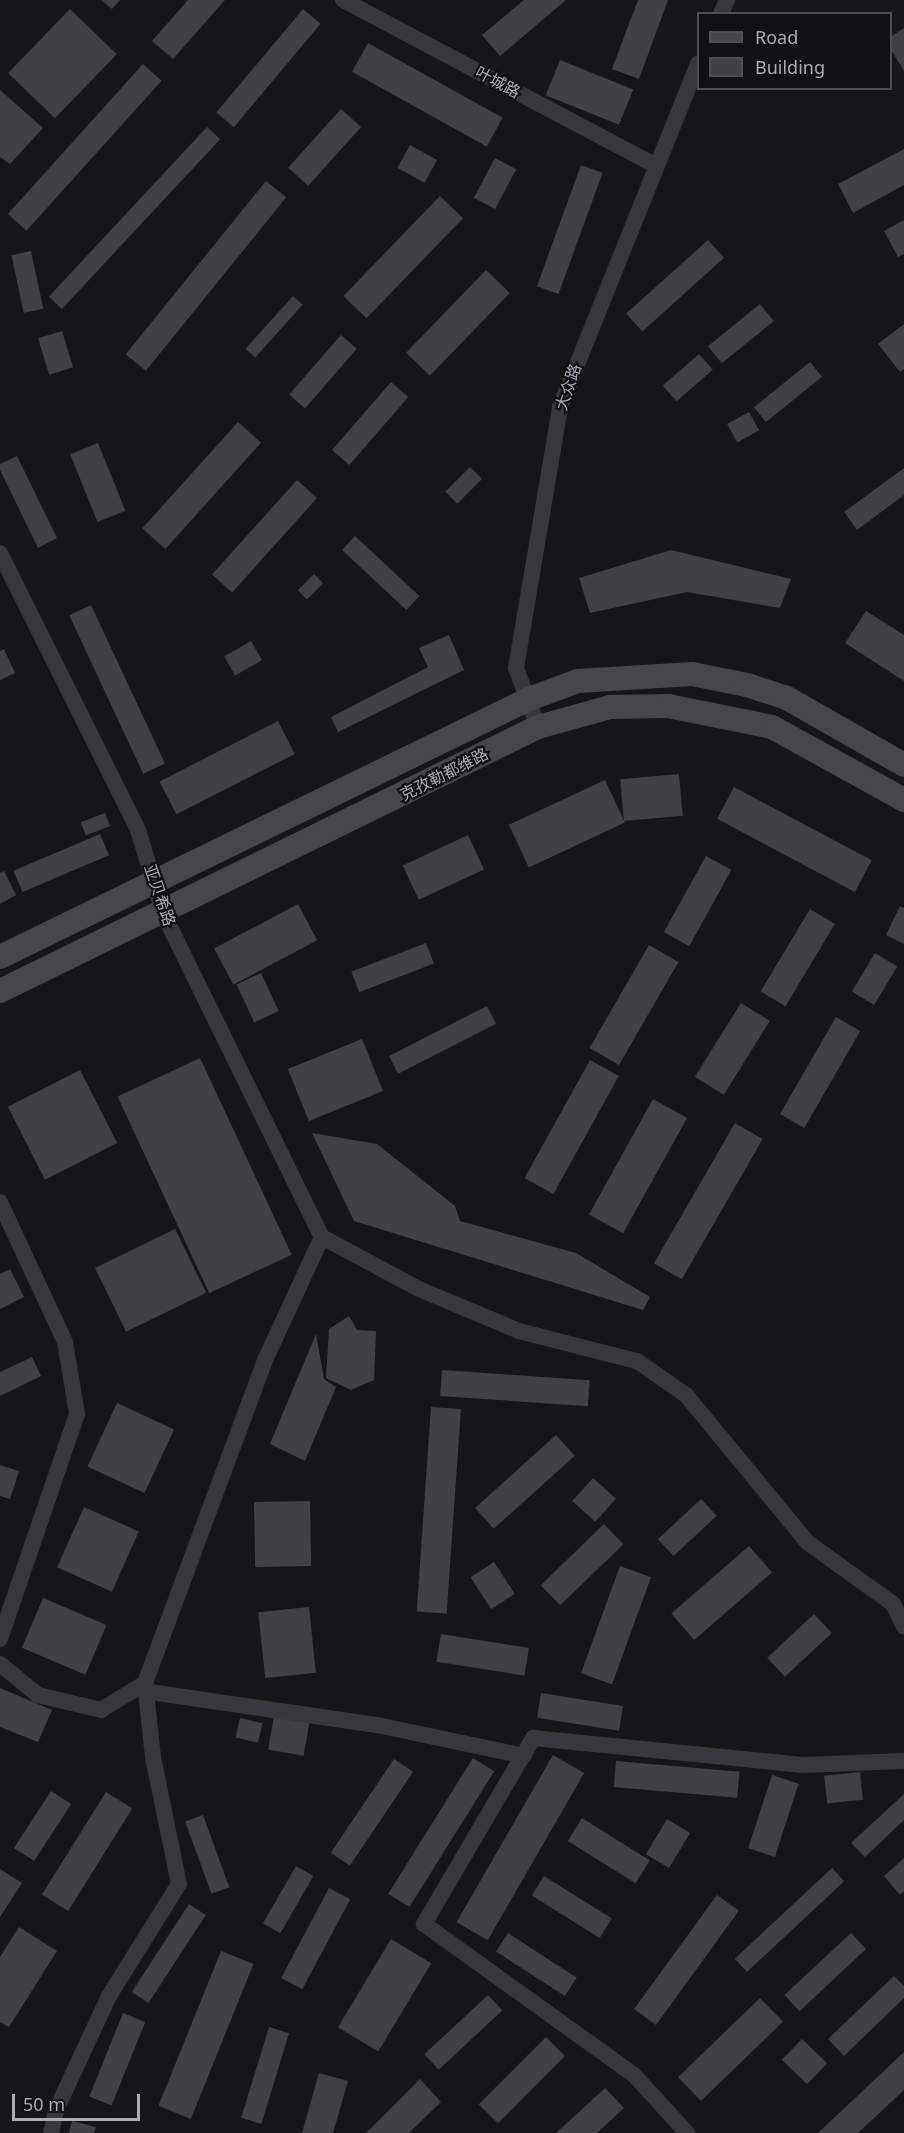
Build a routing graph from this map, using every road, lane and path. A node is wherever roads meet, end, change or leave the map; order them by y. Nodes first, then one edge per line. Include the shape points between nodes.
1 (343, 0) edge
2 (697, 68) edge
3 (654, 165) junction
4 (0, 553) edge
5 (529, 699) junction
6 (538, 727) junction
7 (904, 765) edge
8 (904, 800) edge
9 (156, 882) junction
10 (164, 915) junction
11 (0, 957) edge
12 (0, 992) edge
13 (0, 1202) edge
14 (322, 1237) junction
15 (904, 1628) edge
16 (0, 1639) edge
17 (0, 1664) edge
18 (147, 1687) junction
19 (524, 1756) junction
20 (904, 1761) edge
21 (51, 2133) edge
22 (687, 2133) edge

1 - 3 street, 叶城路
2 - 3 street, 大众路
3 - 5 street, 大众路 via 560,406 516,668
4 - 9 street, 亚贝希路 via 138,830
5 - 6 street, 大众路
5 - 7 main road, 克孜勒都维路 via 578,681 692,674 786,697
5 - 9 main road, 克孜勒都维路
6 - 8 main road, 克孜勒都维路 via 610,707 668,705 772,727
6 - 10 main road, 克孜勒都维路
9 - 10 street, 亚贝希路
9 - 11 main road, 克孜勒都维路
10 - 12 main road, 克孜勒都维路
10 - 14 street, 亚贝希路
13 - 16 street via 65,1342 77,1414
14 - 15 street via 419,1289 519,1330 637,1361 686,1395 807,1542 893,1604
14 - 18 street via 266,1358
17 - 18 street via 38,1695 100,1710
18 - 19 street via 382,1726
18 - 21 street via 153,1757 179,1884 109,1996 57,2108
19 - 20 street via 533,1738 804,1765
19 - 22 street via 424,1924 634,2075

